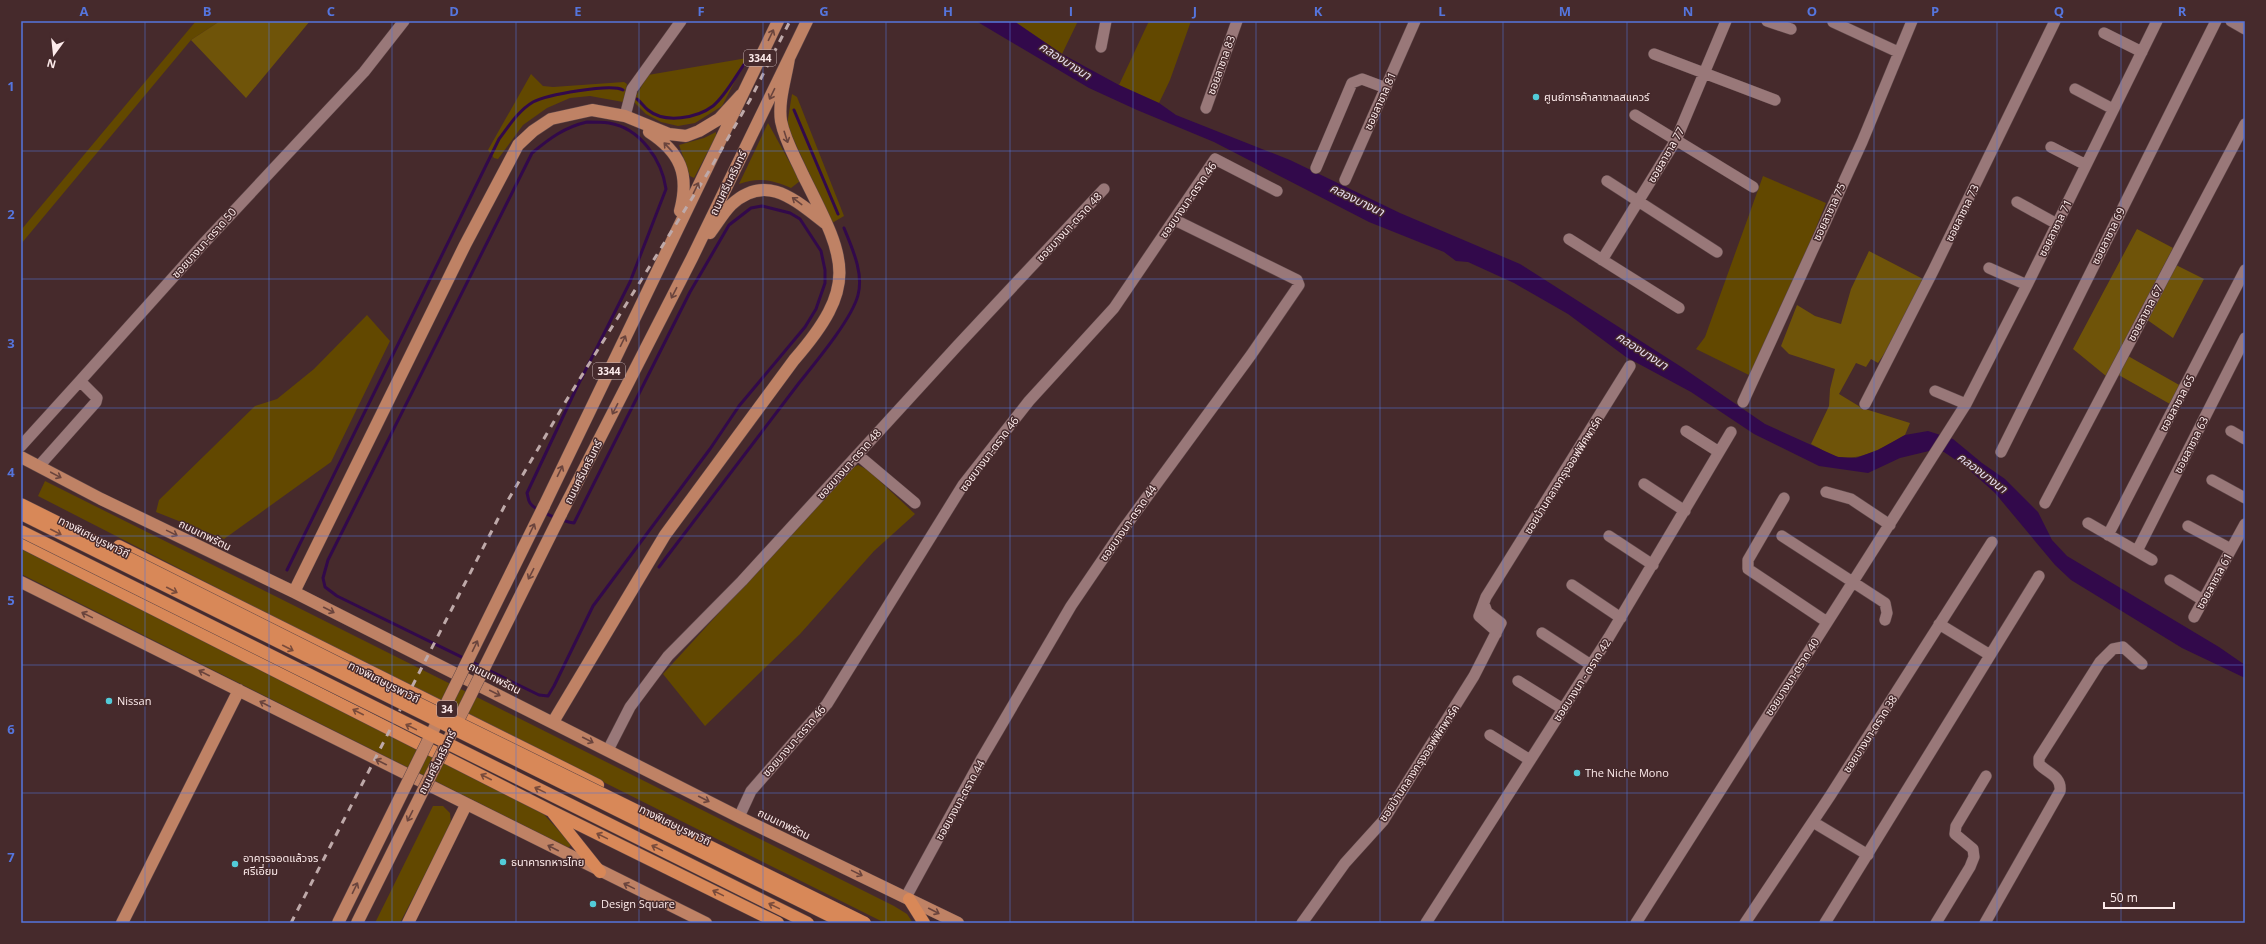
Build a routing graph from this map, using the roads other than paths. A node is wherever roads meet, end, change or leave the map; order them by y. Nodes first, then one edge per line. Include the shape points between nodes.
1 (404, 21) edge
2 (681, 21) edge
3 (778, 21) edge
4 (807, 21) edge
5 (1106, 21) edge
6 (1237, 21) edge
7 (1415, 21) edge
8 (1726, 21) edge
9 (1767, 21) edge
10 (1912, 21) edge
11 (2055, 21) edge
12 (2157, 21) edge
13 (2216, 21) edge
14 (2231, 21) edge
15 (2238, 21) edge
16 (1833, 22) dead end
17 (2245, 25) edge
18 (1791, 29) dead end
19 (2245, 29) edge
20 (2104, 33) dead end
21 (1101, 47) dead end
22 (1898, 52) junction
23 (2142, 52) junction
24 (1654, 54) dead end
25 (789, 58) junction
26 (1706, 73) junction
27 (1386, 88) junction
28 (2075, 89) dead end
29 (741, 95) junction
30 (1776, 100) dead end
31 (1206, 108) dead end
32 (2113, 109) junction
33 (1635, 115) dead end
34 (628, 118) junction
35 (2245, 124) edge
36 (1676, 140) junction
37 (2051, 147) dead end
38 (2086, 165) junction
39 (1316, 168) dead end
40 (1344, 180) dead end
41 (1607, 181) dead end
42 (1753, 187) dead end
43 (1104, 189) dead end
44 (1277, 191) dead end
45 (1638, 201) junction
46 (2017, 202) dead end
47 (1175, 220) junction
48 (2057, 224) junction
49 (828, 225) junction
50 (674, 236) junction
51 (1570, 240) dead end
52 (1717, 252) dead end
53 (692, 258) junction
54 (1602, 260) junction
55 (1988, 268) dead end
56 (2245, 270) edge
57 (2027, 285) junction
58 (1679, 308) dead end
59 (2245, 338) edge
60 (1630, 366) dead end
61 (80, 381) junction
62 (1935, 391) dead end
63 (1743, 402) dead end
64 (1865, 404) dead end
65 (1966, 404) junction
66 (1686, 431) dead end
67 (2231, 431) dead end
68 (1731, 432) dead end
69 (1949, 433) joint
70 (2245, 439) edge
71 (21, 446) edge
72 (1719, 452) junction
73 (2001, 452) dead end
74 (858, 455) junction
75 (21, 457) edge
76 (39, 466) junction
77 (2212, 480) dead end
78 (1644, 484) dead end
79 (1826, 492) dead end
80 (21, 498) edge
81 (1784, 498) dead end
82 (2245, 498) edge
83 (2045, 503) dead end
84 (21, 504) edge
85 (915, 504) dead end
86 (1685, 511) junction
87 (21, 514) edge
88 (2088, 523) dead end
89 (2245, 524) edge
90 (1890, 525) junction
91 (2188, 526) dead end
92 (21, 531) edge
93 (2108, 534) junction
94 (1609, 536) dead end
95 (1782, 536) dead end
96 (21, 542) edge
97 (1992, 542) dead end
98 (2231, 550) junction
99 (2137, 551) junction
100 (2152, 560) dead end
101 (1653, 565) junction
102 (2039, 576) dead end
103 (2170, 580) dead end
104 (21, 582) edge
105 (1853, 583) junction
106 (1572, 585) dead end
107 (294, 592) junction
108 (2204, 600) junction
109 (2194, 617) dead end
110 (1621, 618) junction
111 (1885, 620) dead end
112 (1827, 622) junction
113 (1939, 624) junction
114 (1542, 633) dead end
115 (1990, 655) junction
116 (1591, 664) junction
117 (2142, 664) dead end
118 (1518, 681) dead end
119 (239, 690) junction
120 (1563, 709) junction
121 (553, 722) junction
122 (1490, 735) dead end
123 (608, 750) junction
124 (1530, 760) junction
125 (1986, 776) dead end
126 (466, 805) junction
127 (551, 811) junction
128 (739, 816) junction
129 (1813, 822) junction
130 (1868, 855) junction
131 (600, 872) junction
132 (908, 898) junction
133 (122, 923) edge
134 (338, 923) edge
135 (357, 923) edge
136 (408, 923) edge
137 (706, 923) edge
138 (778, 923) edge
139 (808, 923) edge
140 (844, 923) edge
141 (865, 923) edge
142 (872, 923) edge
143 (924, 923) edge
144 (958, 923) edge
145 (1302, 923) edge
146 (1426, 923) edge
147 (1636, 923) edge
148 (1745, 923) edge
149 (1826, 923) edge
150 (1936, 923) edge
151 (1985, 923) edge

1 - 61 street, ซอยบางนา-ตราด 50 via 364,72
2 - 34 street via 632,89
29 -> 3 main road, ถนนศรีนครินทร์ / 3344
4 - 25 main road, ถนนศรีนครินทร์ / 3344
5 - 21 street
6 - 31 street, ซอยลาซาล 83
7 - 27 street, ซอยลาซาล 81
8 - 26 street, ซอยลาซาล 77
9 - 18 street
10 - 22 street, ซอยลาซาล 75
11 - 64 street, ซอยลาซาล 73 via 1934,271
12 - 23 street, ซอยลาซาล 71
13 - 73 street, ซอยลาซาล 69
14 - 19 street
15 - 17 street
16 - 22 street
20 - 23 street
22 - 63 street, ซอยลาซาล 75 via 1862,142
23 - 32 street, ซอยลาซาล 71
24 - 26 street
25 -> 49 main road via 781,120 786,140
25 -> 53 main road, ถนนศรีนครินทร์ / 3344
26 - 30 street
26 - 36 street, ซอยลาซาล 77
27 - 39 street via 1362,79 1352,83
27 - 40 street, ซอยลาซาล 81
28 - 32 street
29 - 34 main road via 719,119 686,136 669,134
50 -> 29 main road, ถนนศรีนครินทร์ / 3344
32 - 38 street, ซอยลาซาล 71
33 - 36 street
50 -> 34 main road via 683,200 682,167 675,154 661,140
34 - 107 main road via 592,110 551,119 518,145 465,245
35 - 83 street, ซอยลาซาล 67
36 - 42 street
36 - 45 street, ซอยลาซาล 77
37 - 38 street
38 - 48 street, ซอยลาซาล 71
41 - 45 street
43 - 74 street, ซอยบางนา-ตราด 48
44 - 47 street, ซอยบางนา-ตราด 46 via 1215,159
45 - 52 street
45 - 54 street, ซอยลาซาล 77
46 - 48 street
47 - 128 street, ซอยบางนา-ตราด 46 via 1114,308 1029,401 963,485 826,704 751,791
47 - 132 street, ซอยบางนา-ตราด 44 via 1297,280 1299,285 1071,606 982,758
48 - 57 street, ซอยลาซาล 71
49 -> 53 main road via 791,197 771,190 751,191 730,205
49 - 121 main road via 837,249 840,281 832,308 817,333 794,360 665,535
134 -> 50 main road, ถนนศรีนครินทร์ / 3344, bridge
51 - 54 street
53 -> 135 main road, ถนนศรีนครินทร์ / 3344, bridge
54 - 58 street
55 - 57 street
56 - 93 street, ซอยลาซาล 65
57 - 65 street, ซอยลาซาล 71
59 - 99 street, ซอยลาซาล 63
60 - 145 street, ซอยบ้านกลางกรุงออฟฟิศพาร์ค via 1484,604 1479,616 1495,630 1496,634 1474,676 1383,821 1345,863
61 - 71 street, ซอยบางนา-ตราด 50
61 - 76 street via 97,398 96,402
62 - 65 street
65 - 69 street, ซอยลาซาล 71
66 - 72 street
67 - 70 street
68 - 72 street, ซอยบางนา - ตราด 42
69 - 90 street, ซอยบางนา-ตราด 40
72 - 86 street, ซอยบางนา - ตราด 42
74 - 85 street
74 - 123 street, ซอยบางนา-ตราด 48 via 742,581 668,656 630,707
75 - 76 main road, ถนนเทพรัตน
76 -> 107 main road, ถนนเทพรัตน via 101,499
77 - 82 street
78 - 86 street
79 - 90 street via 1852,499
80 - 142 highway, 34 via 422,696
81 - 112 street via 1748,560 1748,569
84 - 141 highway, bridge
86 - 101 street, ซอยบางนา - ตราด 42
87 -> 140 highway, ทางพิเศษบูรพาวิถี, bridge
88 - 93 street
89 - 98 street, ซอยลาซาล 61
90 - 105 street, ซอยบางนา-ตราด 40
91 - 98 street
139 -> 92 highway, bridge
93 - 99 street
94 - 101 street
95 - 105 street
127 -> 96 highway
97 - 113 street, ซอยบางนา-ตราด 38
98 - 108 street, ซอยลาซาล 61
99 - 100 street
101 - 110 street, ซอยบางนา - ตราด 42
102 - 115 street
103 - 108 street
119 -> 104 main road
105 - 111 street via 1885,603
105 - 112 street, ซอยบางนา-ตราด 40
106 - 110 street
107 -> 121 main road, ถนนเทพรัตน
108 - 109 street, ซอยลาซาล 61
110 - 116 street, ซอยบางนา - ตราด 42
112 - 147 street, ซอยบางนา-ตราด 40
113 - 115 street
113 - 129 street, ซอยบางนา-ตราด 38
114 - 116 street
115 - 130 street
116 - 120 street, ซอยบางนา - ตราด 42
117 - 151 street via 2123,648 2113,650 2100,662 2039,758 2039,764 2058,779 2061,784 2060,791
118 - 120 street
126 -> 119 main road
119 - 133 main road
120 - 124 street, ซอยบางนา - ตราด 42
121 -> 123 main road, ถนนเทพรัตน
122 - 124 street
123 -> 128 main road, ถนนเทพรัตน
124 - 146 street, ซอยบางนา - ตราด 42
125 - 150 street via 1956,826 1955,834 1973,848 1974,857
131 -> 126 main road
126 - 136 main road
127 - 131 highway
138 -> 127 highway
128 -> 132 main road, ถนนเทพรัตน
129 - 130 street
129 - 148 street, ซอยบางนา-ตราด 38
130 - 149 street
137 -> 131 main road
132 - 143 highway
132 -> 144 main road, ถนนเทพรัตน

